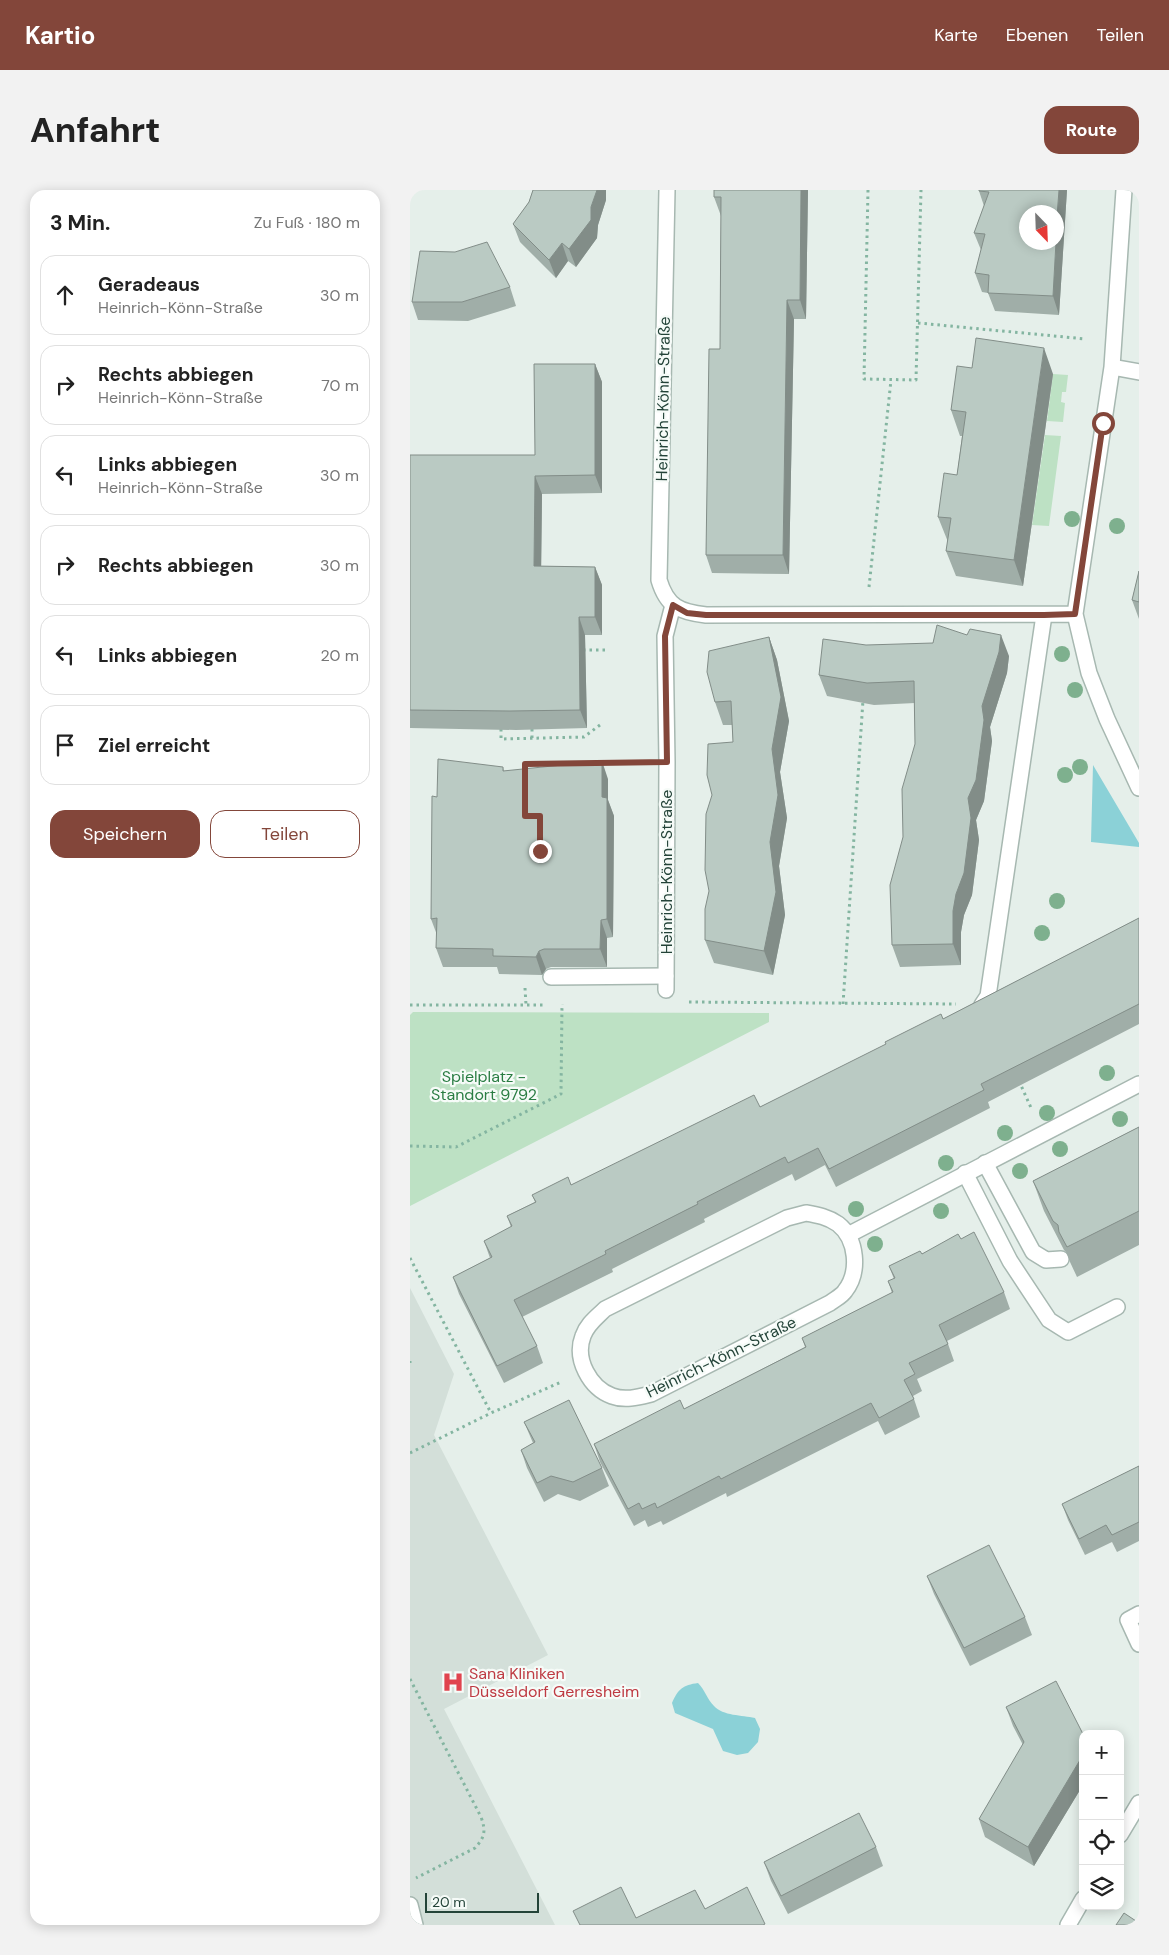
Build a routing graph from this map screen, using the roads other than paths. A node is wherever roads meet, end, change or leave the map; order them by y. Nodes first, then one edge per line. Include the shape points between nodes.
1 (667, 190) edge
2 (1124, 190) edge
3 (1112, 367) junction
4 (1139, 372) edge
5 (673, 605) junction
6 (1075, 614) junction
7 (1044, 615) junction
8 (1139, 788) edge
9 (551, 977) dead end
10 (1006, 987) edge
11 (1139, 1084) edge
12 (985, 1163) junction
13 (965, 1173) junction
14 (848, 1235) junction
15 (1061, 1259) edge
16 (1117, 1307) dead end
17 (1139, 1614) edge
18 (1139, 1644) edge
19 (1139, 1803) edge
20 (1124, 1828) edge
21 (410, 1905) edge
22 (1079, 1906) edge
23 (415, 1925) edge
24 (1068, 1925) edge

1 - 5 street, Heinrich-Könn-Straße via 659,580 663,593
2 - 3 street
3 - 4 street
3 - 6 street
5 - 7 street via 687,613 706,615
5 - 9 street, Heinrich-Könn-Straße via 665,636 666,983
6 - 7 street
6 - 8 street via 1089,673
7 - 10 street via 985,1000
11 - 12 street
12 - 13 street
12 - 15 street via 1033,1252 1046,1260
13 - 14 street
13 - 16 street via 1010,1261 1049,1320 1068,1332
14 - 14 street, Heinrich-Könn-Straße via 854,1256 854,1275 845,1292 830,1303 651,1394 632,1399 613,1397 597,1387 584,1371 582,1337 590,1323 605,1309 787,1218 806,1213 823,1215
17 - 18 street via 1128,1620
19 - 20 street
21 - 23 street
22 - 24 street

